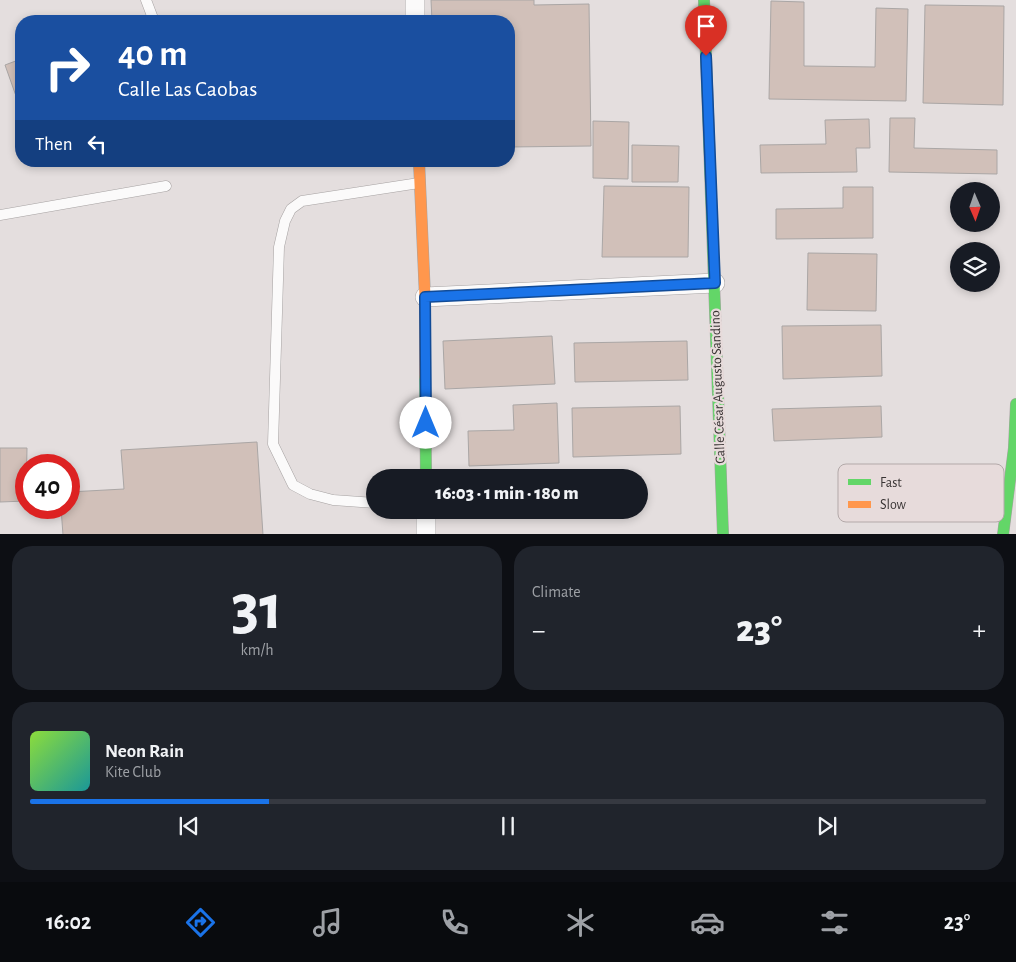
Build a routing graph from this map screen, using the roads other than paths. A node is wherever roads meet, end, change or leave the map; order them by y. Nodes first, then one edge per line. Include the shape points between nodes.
1 (146, 0) edge
2 (415, 0) edge
3 (704, 0) edge
4 (152, 15) edge
5 (415, 15) edge
6 (419, 167) edge
7 (419, 182) junction
8 (166, 186) dead end
9 (0, 215) edge
10 (715, 283) junction
11 (425, 297) junction
12 (1016, 404) edge
13 (1015, 448) edge
14 (426, 469) edge
15 (366, 502) edge
16 (426, 519) edge
17 (426, 534) edge
18 (723, 534) edge
19 (1003, 534) edge

1 - 4 lane
2 - 5 street
3 - 10 street, Calle César Augusto Sandino
6 - 7 street
7 - 11 street
7 - 15 lane via 302,201 291,209 285,221 279,247 273,444 293,485 333,500
8 - 9 lane
10 - 11 street
10 - 18 street, Calle César Augusto Sandino
11 - 14 street
12 - 13 street
13 - 19 street
16 - 17 street

